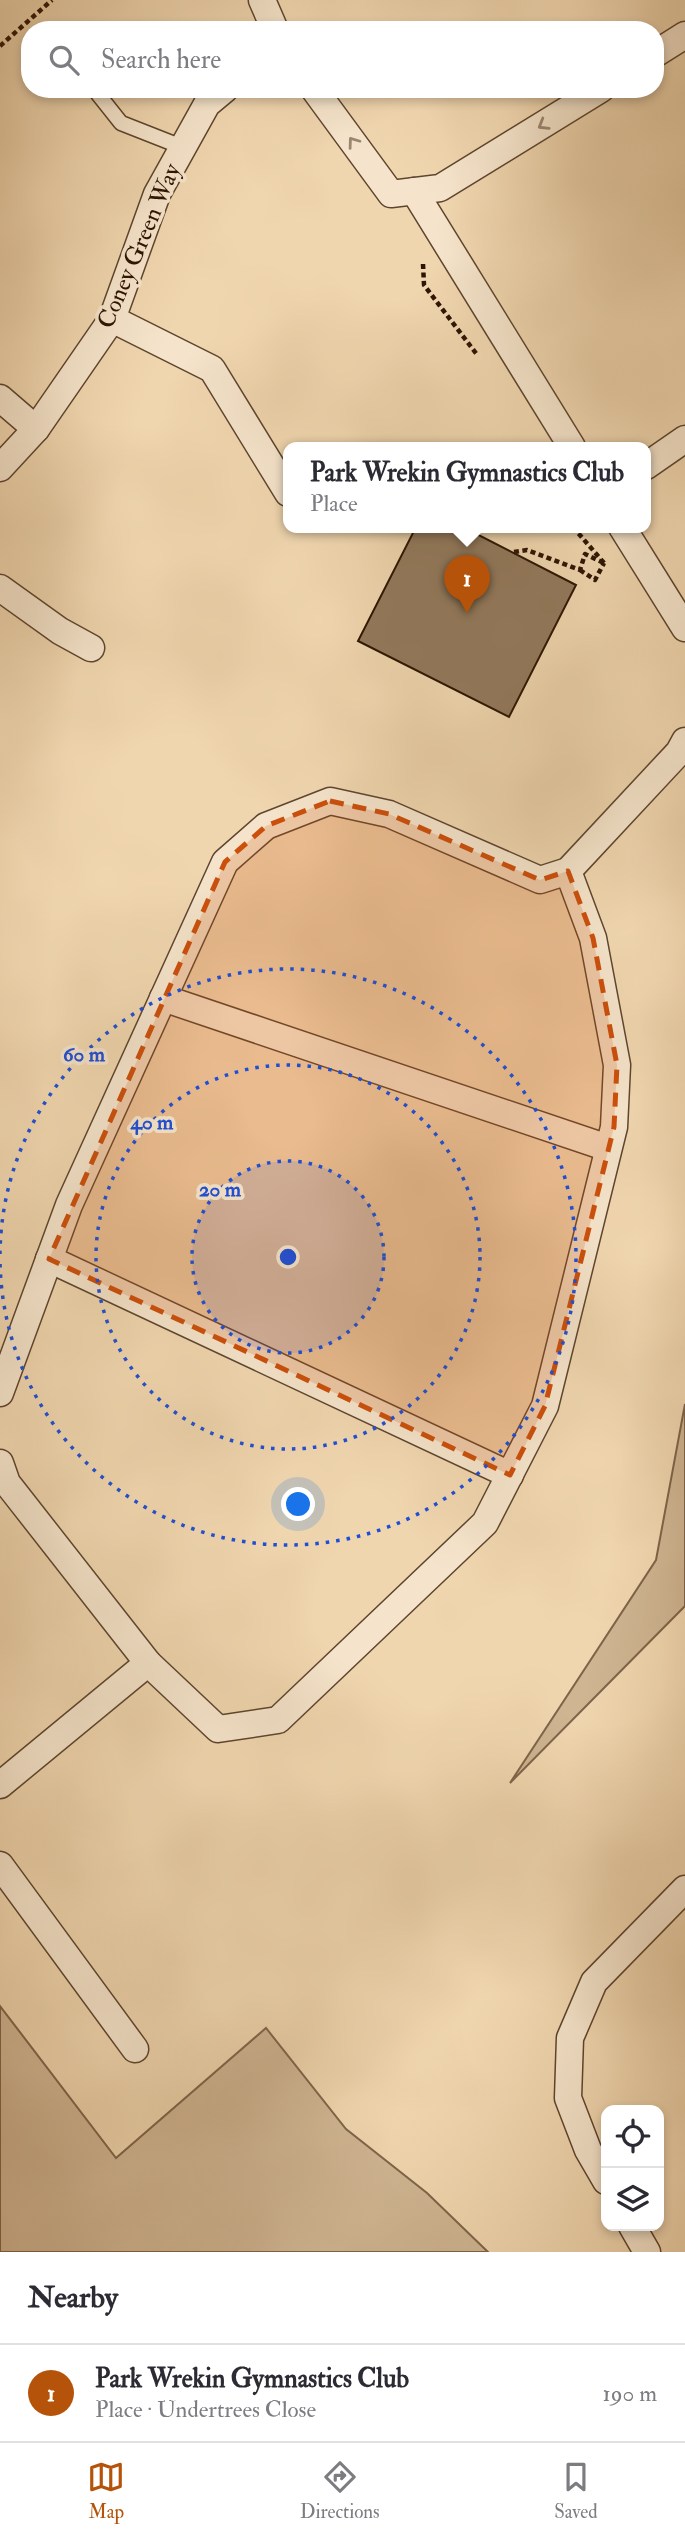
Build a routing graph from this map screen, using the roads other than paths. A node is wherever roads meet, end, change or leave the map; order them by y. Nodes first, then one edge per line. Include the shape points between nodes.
1 (262, 0) edge
2 (271, 21) edge
3 (685, 35) edge
4 (664, 48) edge
5 (101, 98) edge
6 (214, 98) edge
7 (322, 98) edge
8 (586, 98) edge
9 (182, 148) junction
10 (402, 192) junction
11 (112, 319) junction
12 (0, 398) edge
13 (36, 429) junction
14 (685, 439) edge
15 (569, 442) edge
16 (651, 463) edge
17 (0, 468) edge
18 (283, 483) edge
19 (626, 533) edge
20 (0, 588) edge
21 (685, 628) edge
22 (91, 648) dead end
23 (685, 741) edge
24 (568, 871) junction
25 (163, 998) junction
26 (608, 1148) junction
27 (49, 1259) junction
28 (0, 1393) edge
29 (0, 1463) edge
30 (510, 1475) junction
31 (148, 1663) junction
32 (0, 1785) edge
33 (0, 1865) edge
34 (685, 1889) edge
35 (135, 2049) dead end
36 (601, 2172) edge
37 (635, 2231) edge
38 (647, 2252) edge

1 - 2 street
3 - 4 street
5 - 9 lane via 121,123
6 - 9 street, Coney Green Way
10 -> 7 street
8 -> 10 street via 440,188
9 - 11 street, Coney Green Way via 157,194
10 - 15 street
11 - 13 street, Coney Green Way
11 - 18 street via 212,369
12 - 13 street
13 - 17 street, Coney Green Way
14 - 16 street
19 - 21 street
20 - 22 street
23 - 24 street
24 - 25 street via 540,880 389,814 330,801 266,826 225,862
24 - 26 street via 593,938 617,1065 614,1127
25 - 26 street
25 - 27 street
26 - 30 street via 545,1406
27 - 28 street
27 - 30 street
29 - 31 street via 6,1483
30 - 31 street via 485,1523 278,1720 218,1729
31 - 32 street
33 - 35 street
34 - 36 street via 594,1982 570,2038 568,2098
37 - 38 street

